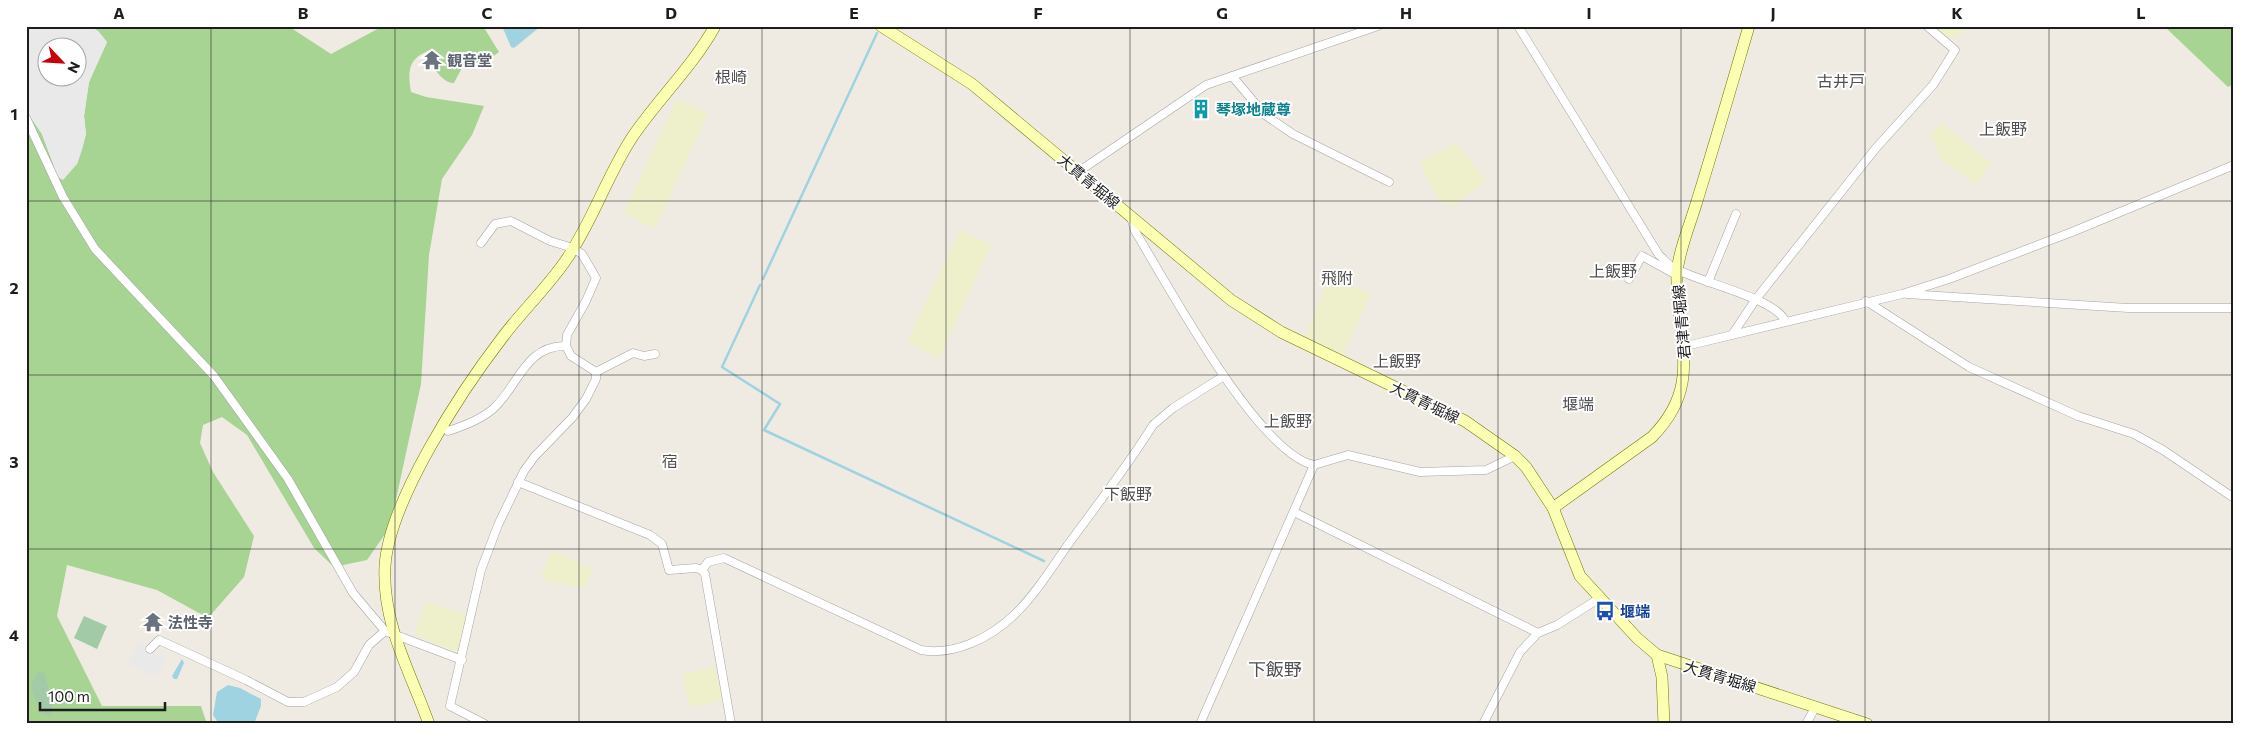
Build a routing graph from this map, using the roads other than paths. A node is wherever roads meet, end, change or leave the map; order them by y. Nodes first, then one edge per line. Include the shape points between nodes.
1 (716, 26) edge
2 (881, 26) edge
3 (1378, 26) edge
4 (1518, 26) edge
5 (1749, 26) edge
6 (1927, 26) edge
7 (1232, 76) junction
8 (26, 118) edge
9 (2234, 165) edge
10 (1078, 172) junction
11 (1389, 182) dead end
12 (1736, 214) dead end
13 (1131, 217) junction
14 (481, 243) dead end
15 (573, 248) junction
16 (1677, 272) junction
17 (1629, 278) dead end
18 (1708, 282) junction
19 (1902, 294) junction
20 (1756, 299) junction
21 (1866, 301) junction
22 (2234, 308) edge
23 (1785, 321) junction
24 (1732, 335) junction
25 (566, 346) junction
26 (1682, 347) junction
27 (655, 354) dead end
28 (596, 372) junction
29 (1224, 376) junction
30 (442, 426) junction
31 (1515, 456) junction
32 (1314, 465) junction
33 (518, 482) junction
34 (2234, 498) edge
35 (1553, 508) junction
36 (1294, 512) junction
37 (702, 570) junction
38 (1600, 598) junction
39 (389, 632) junction
40 (1538, 633) junction
41 (150, 648) dead end
42 (1657, 655) junction
43 (462, 660) junction
44 (1816, 706) junction
45 (1862, 723) edge
46 (429, 724) edge
47 (485, 724) edge
48 (731, 724) edge
49 (1200, 724) edge
50 (1483, 724) edge
51 (1664, 724) edge
52 (1806, 724) edge

1 - 15 main road via 690,65 634,135
2 - 10 main road, 大貫青堀線 via 972,84
3 - 7 street
4 - 16 street via 1659,255
5 - 16 main road, 君津青堀線
6 - 20 street via 1955,50 1933,85 1876,148
7 - 10 street via 1206,85
7 - 11 street via 1265,115 1293,134
8 - 39 street via 63,197 96,249 214,376 288,479 353,593
9 - 19 street via 1990,264
10 - 13 main road, 大貫青堀線
12 - 18 street
13 - 29 street via 1135,231
13 - 31 main road, 大貫青堀線 via 1258,319 1465,421
14 - 15 street via 492,226 505,220 516,222 564,247
15 - 25 street via 582,254 596,278 567,335
15 - 30 main road via 502,338
16 - 17 street via 1644,256 1639,258
16 - 18 street
16 - 26 main road, 君津青堀線
18 - 20 street
19 - 21 street
19 - 22 street via 2119,308
20 - 23 street via 1783,315
20 - 24 street
21 - 23 street
21 - 34 street via 1970,367 2048,404 2141,438
23 - 24 street
24 - 26 street
25 - 28 street via 571,356
25 - 30 street via 554,346 536,355 494,408 480,418 448,431
26 - 35 main road, 君津青堀線 via 1684,381 1676,406 1664,426 1652,438
27 - 28 street via 633,353
28 - 33 street via 586,399 535,456
29 - 32 street via 1248,411 1274,438 1297,457
29 - 37 street via 1173,408 1153,426 1014,615 976,641 947,650 921,650 724,558 708,562
30 - 39 main road via 411,486 390,540 385,564
31 - 32 street via 1486,470 1420,472 1348,455
31 - 35 main road, 大貫青堀線
32 - 36 street
33 - 37 street via 650,535 662,544 669,570
33 - 43 street via 481,570
35 - 38 main road, 大貫青堀線 via 1576,569
36 - 40 street
36 - 49 street
37 - 48 street via 706,574
38 - 40 street
38 - 42 main road, 大貫青堀線 via 1636,638
39 - 41 street via 369,645 354,672 337,687 304,702 288,702 159,640
39 - 43 street
39 - 46 main road
40 - 50 street via 1520,652
42 - 44 main road, 大貫青堀線
42 - 51 main road via 1662,677
43 - 47 street via 450,706
44 - 45 main road, 大貫青堀線
44 - 52 street

